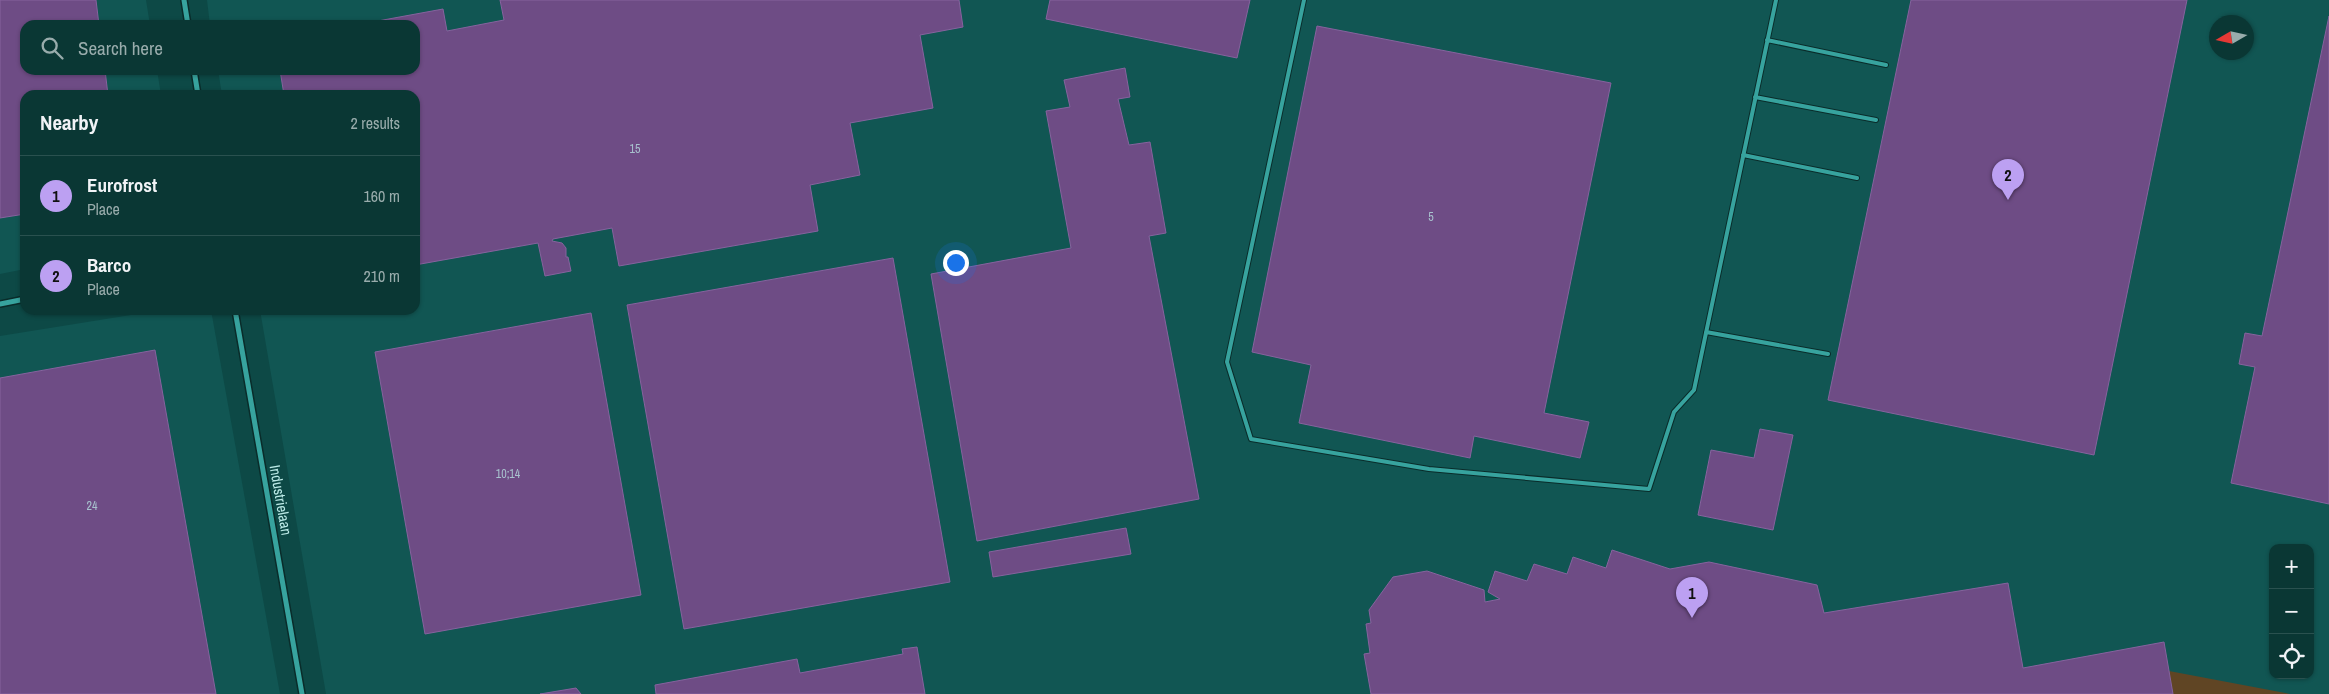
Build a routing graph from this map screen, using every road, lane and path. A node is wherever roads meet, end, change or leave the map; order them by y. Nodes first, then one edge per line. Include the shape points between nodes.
1 (184, 0) edge
2 (1304, 0) edge
3 (1776, 0) edge
4 (187, 20) edge
5 (1767, 40) junction
6 (1886, 64) dead end
7 (195, 75) edge
8 (197, 90) edge
9 (1755, 97) junction
10 (1876, 120) dead end
11 (1743, 155) junction
12 (1858, 178) dead end
13 (20, 300) edge
14 (0, 304) edge
15 (236, 315) edge
16 (1706, 332) junction
17 (1828, 354) dead end
18 (302, 694) edge

1 - 4 street
2 - 16 lane via 1227,362 1251,439 1429,469 1649,489 1674,412 1694,390
3 - 5 lane
5 - 6 lane
5 - 9 lane
7 - 8 street
9 - 10 lane
9 - 11 lane
11 - 12 lane
11 - 16 lane
13 - 14 street
15 - 18 street, Industrielaan
16 - 17 lane

